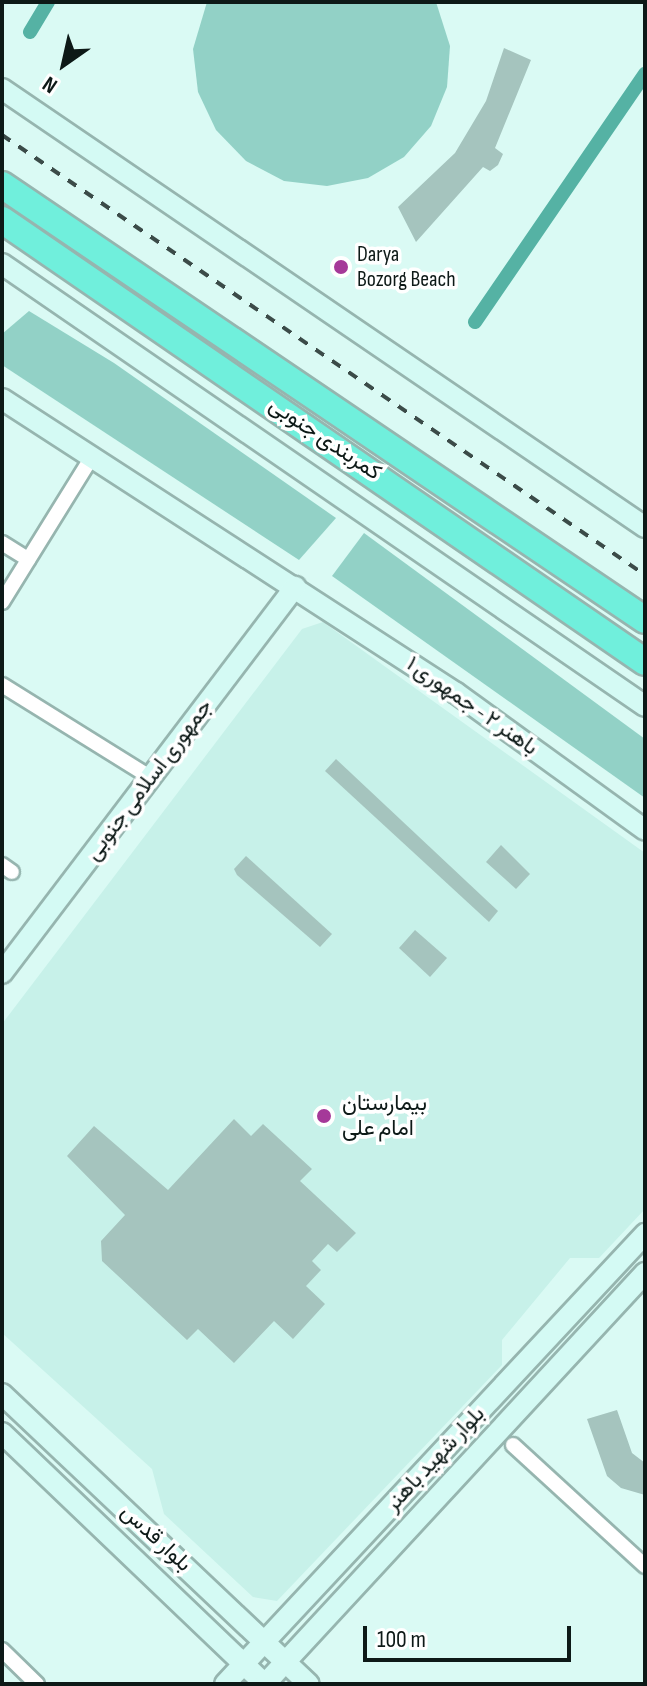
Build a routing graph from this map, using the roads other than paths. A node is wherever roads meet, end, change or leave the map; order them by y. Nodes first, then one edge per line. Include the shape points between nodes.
1 (2, 89) edge
2 (2, 185) edge
3 (2, 220) edge
4 (2, 264) edge
5 (2, 399) edge
6 (92, 457) junction
7 (645, 527) edge
8 (2, 543) edge
9 (28, 559) junction
10 (295, 587) junction
11 (2, 602) edge
12 (645, 620) edge
13 (645, 662) edge
14 (2, 685) edge
15 (645, 706) edge
16 (150, 777) junction
17 (645, 830) edge
18 (2, 973) edge
19 (645, 1234) edge
20 (645, 1273) edge
21 (2, 1394) edge
22 (2, 1433) edge
23 (513, 1445) dead end
24 (645, 1566) edge
25 (264, 1641) junction
26 (2, 1650) edge
27 (284, 1662) junction
28 (244, 1663) junction
29 (37, 1684) edge
30 (225, 1684) edge
31 (265, 1684) edge
32 (309, 1684) edge

1 - 7 main road
2 - 12 highway, کمربندی جنوبی
3 - 13 highway, کمربندی جنوبی
4 - 15 main road
5 - 6 main road, باهنر ۲ - جمهوری ۱
6 - 9 street
6 - 10 main road, باهنر ۲ - جمهوری ۱
8 - 9 street
9 - 11 street
10 - 16 main road, جمهوری اسلامی جنوبی
10 - 17 main road, باهنر ۲ - جمهوری ۱
14 - 16 street
16 - 18 main road, جمهوری اسلامی جنوبی
19 - 25 main road, بلوار شهید باهنر
20 - 27 main road, بلوار شهید باهنر
21 - 25 main road, بلوار قدس
22 - 28 main road, بلوار قدس
23 - 24 street
25 - 27 main road, بلوار قدس
25 - 28 main road, بلوار شهید باهنر
26 - 29 street
27 - 31 main road, بلوار شهید باهنر
27 - 32 main road, بلوار قدس
28 - 30 main road, بلوار شهید باهنر
28 - 31 main road, بلوار قدس

